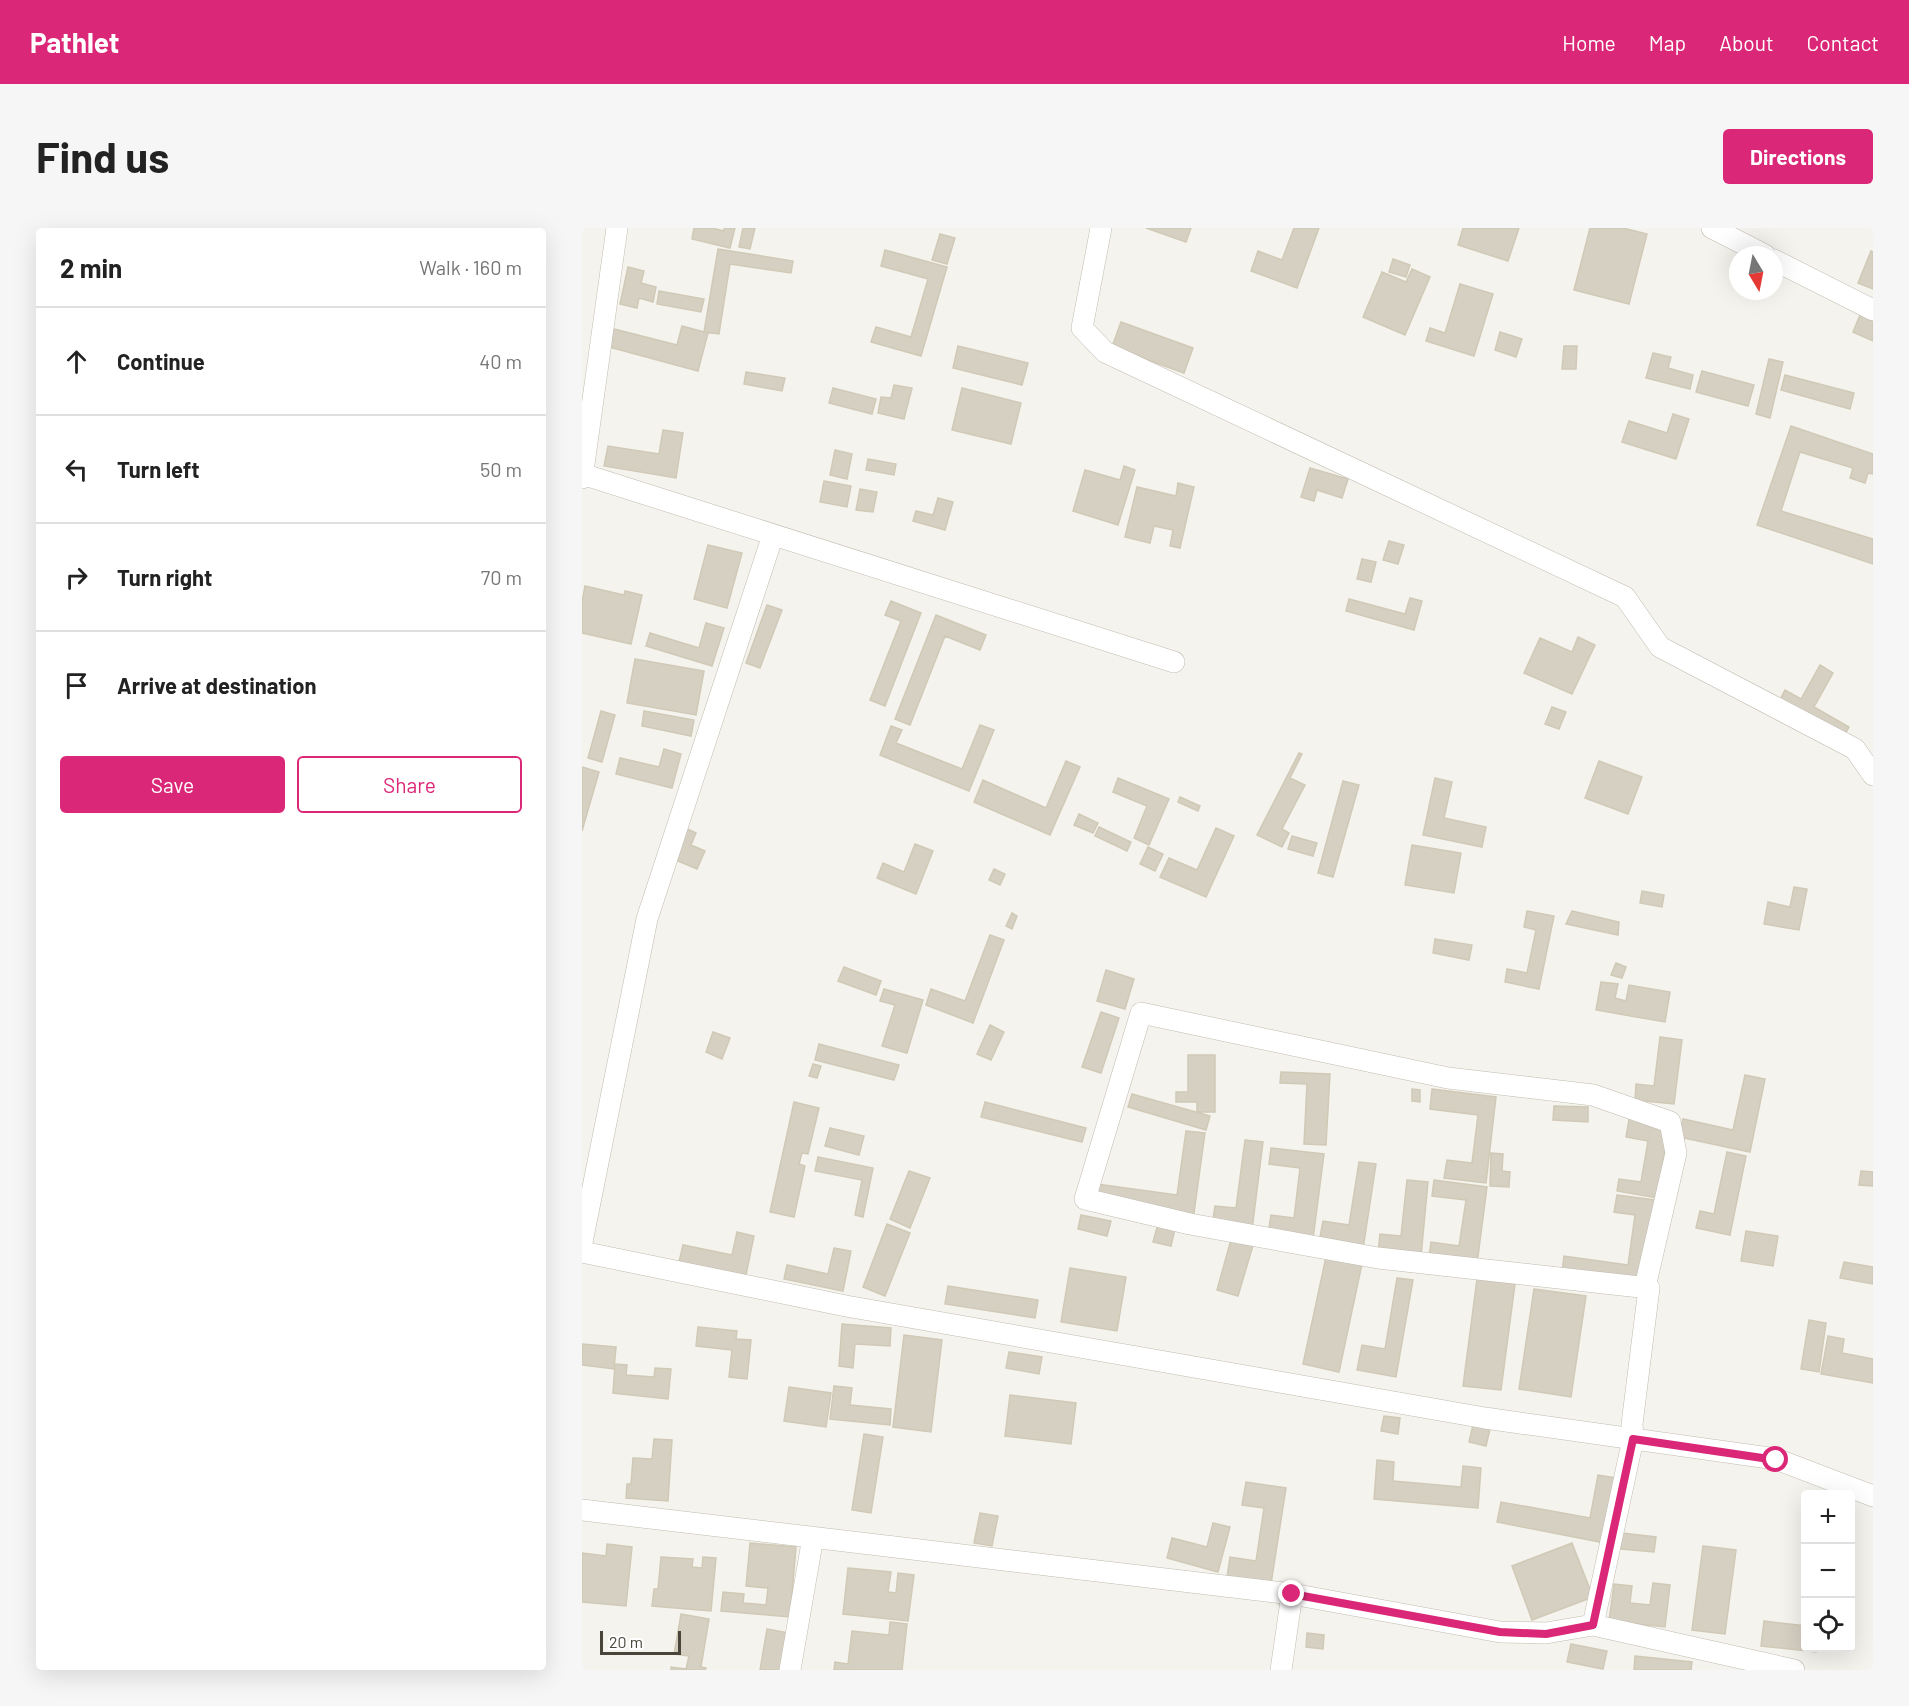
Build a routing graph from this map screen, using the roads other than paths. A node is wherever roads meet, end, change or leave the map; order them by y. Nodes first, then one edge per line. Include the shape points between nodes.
1 (617, 228) edge
2 (1101, 228) edge
3 (1712, 228) edge
4 (1747, 246) edge
5 (1783, 265) edge
6 (1873, 310) edge
7 (582, 476) edge
8 (773, 535) junction
9 (1174, 662) dead end
10 (1873, 775) edge
11 (582, 1242) edge
12 (582, 1252) edge
13 (1645, 1287) junction
14 (1633, 1439) junction
15 (1873, 1496) edge
16 (582, 1510) edge
17 (813, 1537) junction
18 (1292, 1594) junction
19 (1593, 1625) junction
20 (790, 1670) edge
21 (1281, 1670) edge
22 (1794, 1670) edge

1 - 7 street
2 - 10 street via 1082,328 1105,352 1625,597 1660,647 1855,749
3 - 4 street
5 - 6 street
7 - 8 street
8 - 9 street
8 - 11 street via 647,919
12 - 14 street via 857,1308 1485,1418
13 - 13 street via 1378,1258 1190,1224 1085,1199 1141,1013 1448,1078 1593,1095 1670,1122 1676,1153
13 - 14 street via 1649,1288
14 - 15 street via 1776,1460
14 - 19 street
16 - 17 street
17 - 18 street
17 - 20 street
18 - 19 street via 1500,1632 1546,1634
18 - 21 street
19 - 22 street

